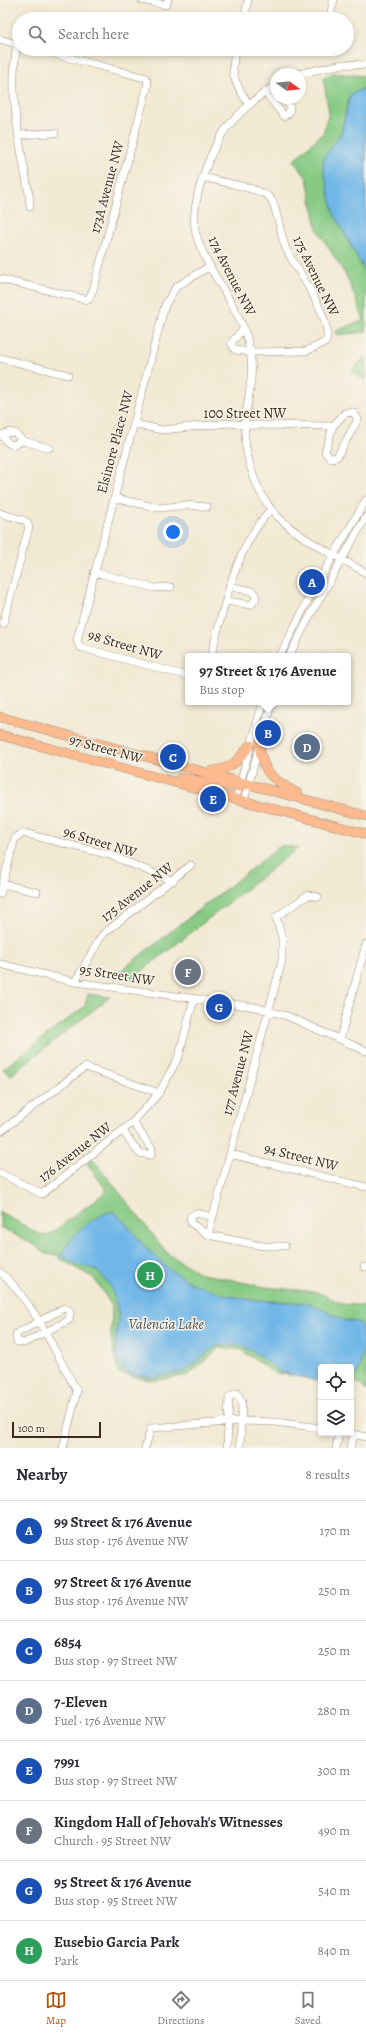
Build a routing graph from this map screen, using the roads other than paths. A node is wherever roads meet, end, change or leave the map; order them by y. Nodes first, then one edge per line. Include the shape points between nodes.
1 (142, 0) edge
2 (248, 0) edge
3 (334, 0) edge
4 (167, 2) edge
5 (245, 12) edge
6 (331, 12) edge
7 (0, 40) edge
8 (12, 43) edge
9 (17, 56) edge
10 (62, 56) edge
11 (234, 56) edge
12 (366, 65) edge
13 (306, 72) edge
14 (270, 89) edge
15 (265, 92) junction
16 (270, 98) edge
17 (274, 104) edge
18 (288, 104) edge
19 (249, 105) junction
20 (55, 133) dead end
21 (18, 135) junction
22 (202, 177) junction
23 (30, 208) dead end
24 (210, 266) junction
25 (0, 278) edge
26 (244, 328) junction
27 (250, 352) junction
28 (0, 358) edge
29 (68, 375) dead end
30 (134, 424) junction
31 (245, 425) junction
32 (333, 426) junction
33 (1, 435) edge
34 (23, 441) junction
35 (49, 448) dead end
36 (114, 498) junction
37 (366, 500) edge
38 (207, 507) dead end
39 (271, 509) junction
40 (0, 513) edge
41 (366, 517) edge
42 (334, 554) junction
43 (342, 558) junction
44 (94, 572) junction
45 (366, 573) edge
46 (229, 586) junction
47 (171, 588) dead end
48 (226, 601) junction
49 (3, 624) dead end
50 (78, 644) joint
51 (212, 653) edge
52 (281, 653) edge
53 (291, 653) edge
54 (185, 675) edge
55 (262, 705) edge
56 (271, 705) edge
57 (0, 717) edge
58 (0, 735) edge
59 (255, 744) junction
60 (137, 772) junction
61 (207, 772) junction
62 (242, 784) junction
63 (240, 799) junction
64 (310, 800) junction
65 (366, 816) edge
66 (366, 834) edge
67 (192, 865) dead end
68 (173, 881) junction
69 (3, 884) junction
70 (37, 892) dead end
71 (0, 894) edge
72 (318, 897) dead end
73 (366, 944) edge
74 (0, 964) edge
75 (75, 982) junction
76 (194, 999) junction
77 (269, 1011) junction
78 (340, 1039) junction
79 (366, 1051) edge
80 (159, 1093) junction
81 (133, 1122) junction
82 (123, 1131) junction
83 (0, 1132) edge
84 (230, 1154) junction
85 (0, 1173) edge
86 (366, 1187) edge
87 (213, 1217) junction
88 (208, 1235) junction
89 (285, 1246) dead end
90 (0, 1272) edge
91 (39, 1321) junction
92 (45, 1334) junction
93 (240, 1421) junction
94 (228, 1422) junction
95 (318, 1428) edge
96 (354, 1434) edge
97 (338, 1436) edge
98 (351, 1436) edge
99 (366, 1437) edge
100 (63, 1448) edge
101 (145, 1448) edge
102 (227, 1448) edge
103 (240, 1448) edge
104 (336, 1448) edge
105 (350, 1448) edge

1 - 4 street
2 - 5 street
3 - 6 street
7 - 8 street
9 - 21 street via 13,87
10 - 25 street, 173A Avenue NW via 148,80 93,290 88,300
11 - 19 street via 232,65 235,83
12 - 13 street via 343,64
14 - 15 street, 174 Avenue NW
15 - 16 street
15 - 19 street, 174 Avenue NW
17 - 18 street via 284,116 289,113
19 - 22 street, 174 Avenue NW via 221,136
20 - 21 street
21 - 23 street
22 - 24 street, 174 Avenue NW via 195,206 196,233
22 - 27 street, 175 Avenue NW via 262,193 271,199 286,248 325,318 329,334 326,342 306,350
24 - 26 street, 174 Avenue NW
24 - 30 street, Elsinore Place NW via 176,287 165,305
26 - 27 street, 174 Avenue NW
26 - 27 street, 174 Avenue NW via 233,339 231,345 234,350
27 - 31 street, 174 Avenue NW via 252,370
28 - 29 street
30 - 31 street, 100 Street NW via 162,430 229,423
30 - 36 street, Elsinore Place NW
31 - 32 street, 100 Street NW
31 - 39 street, 174 Avenue NW via 248,455 255,482
32 - 32 street via 325,452 330,458 337,457 358,419 353,412 345,413
33 - 34 street via 15,433
33 - 34 street via 12,445
34 - 35 street
36 - 38 street via 159,508 187,505
36 - 44 street, Elsinore Place NW
37 - 42 street
39 - 42 street, 174 Avenue NW via 288,526
39 - 46 street via 258,523 244,548
40 - 49 street via 26,521 29,527
41 - 43 street
42 - 43 street, 174 Avenue NW
42 - 52 street
43 - 45 street, 174 Avenue NW
43 - 53 street
44 - 47 street via 154,588
44 - 50 street, Elsinore Place NW via 78,634
46 - 48 street
46 - 48 street via 252,591 256,599 251,605
48 - 51 street
50 - 54 street, 98 Street NW via 83,648
55 - 59 street
56 - 59 street
57 - 61 main road, 97 Street NW
58 - 60 main road, 97 Street NW
59 - 61 main road via 233,765
59 - 62 street
59 - 64 main road via 273,779
60 - 62 main road
60 - 63 main road, 97 Street NW
61 - 62 main road, 97 Street NW
62 - 63 street
62 - 64 main road, 97 Street NW
63 - 66 main road, 97 Street NW
64 - 65 main road, 97 Street NW
67 - 68 street, 175 Avenue NW
68 - 69 street, 96 Street NW via 110,855 23,833 15,838
68 - 75 street, 175 Avenue NW via 102,935
69 - 70 street
69 - 71 street
72 - 77 street, 177 Avenue NW via 308,895 276,917 282,938 282,961
73 - 78 street
74 - 75 street, 95 Street NW
75 - 76 street, 95 Street NW
76 - 77 street, 95 Street NW
76 - 80 street, 176 Avenue NW via 178,1056
77 - 78 street, 95 Street NW
77 - 84 street, 177 Avenue NW
78 - 79 street, 95 Street NW
80 - 81 street, 176 Avenue NW
80 - 83 street via 85,1067
81 - 82 street, 176 Avenue NW
81 - 82 street, 176 Avenue NW via 152,1149 151,1155 139,1153
82 - 85 street, 176 Avenue NW via 42,1194
84 - 86 street, 94 Street NW
84 - 87 street, 177 Avenue NW
87 - 88 street, 177 Avenue NW
87 - 88 street via 196,1213 190,1218 191,1223
88 - 89 street via 263,1246
90 - 91 street via 14,1284
91 - 92 street
91 - 92 street via 16,1334 17,1342 24,1343
91 - 92 street via 64,1308 70,1311 69,1320
92 - 100 street via 77,1392
93 - 94 street
93 - 94 street via 242,1402 237,1394 229,1397
93 - 95 street
93 - 103 street
94 - 101 street via 151,1428
94 - 102 street
96 - 99 street
97 - 104 street
98 - 105 street

